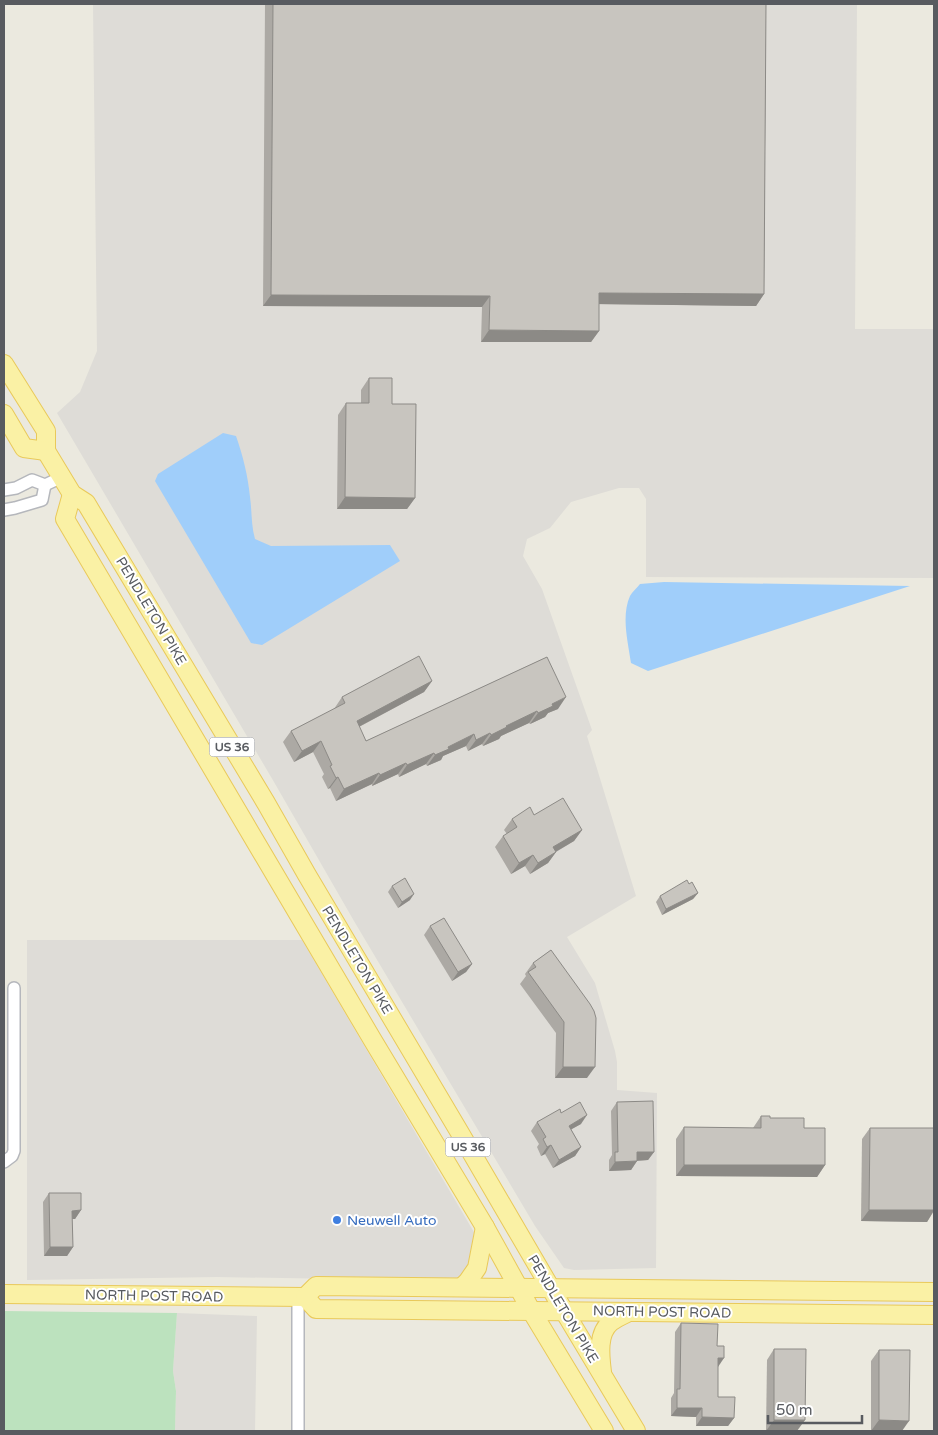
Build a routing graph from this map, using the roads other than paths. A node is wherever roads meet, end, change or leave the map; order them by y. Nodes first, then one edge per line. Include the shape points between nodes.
1 (4, 364) edge
2 (4, 414) edge
3 (46, 451) junction
4 (62, 477) junction
5 (45, 485) junction
6 (4, 490) edge
7 (72, 494) junction
8 (4, 510) edge
9 (14, 988) dead end
10 (4, 1162) edge
11 (485, 1227) junction
12 (462, 1287) junction
13 (518, 1288) junction
14 (550, 1288) junction
15 (934, 1292) edge
16 (4, 1294) edge
17 (302, 1297) junction
18 (564, 1311) junction
19 (532, 1312) junction
20 (628, 1312) junction
21 (934, 1315) edge
22 (603, 1377) junction
23 (298, 1431) edge
24 (604, 1431) edge
25 (636, 1431) edge

1 - 3 main road, PENDLETON PIKE / US 36 via 46,431
2 - 3 main road via 24,448
3 - 4 main road, PENDLETON PIKE / US 36
4 - 5 street
4 - 7 main road, PENDLETON PIKE / US 36
5 - 6 street via 32,480
5 - 8 street via 42,500
7 - 11 main road, PENDLETON PIKE / US 36 via 65,519
7 - 14 main road, PENDLETON PIKE / US 36 via 86,503
9 - 10 street via 14,1151
11 - 12 main road via 477,1268
11 - 13 main road, PENDLETON PIKE / US 36
12 - 13 main road, NORTH POST ROAD
12 - 17 main road, NORTH POST ROAD via 316,1286
13 - 14 main road, NORTH POST ROAD
13 - 19 main road, PENDLETON PIKE / US 36
14 - 15 main road, NORTH POST ROAD
14 - 18 main road, PENDLETON PIKE / US 36
16 - 17 main road, NORTH POST ROAD
17 - 19 main road, NORTH POST ROAD via 316,1309
17 - 23 street
18 - 19 main road, NORTH POST ROAD
18 - 20 main road, NORTH POST ROAD
18 - 22 main road, PENDLETON PIKE / US 36
19 - 24 main road, PENDLETON PIKE / US 36
20 - 21 main road, NORTH POST ROAD
20 - 22 main road via 610,1322 601,1339
22 - 25 main road, PENDLETON PIKE / US 36

